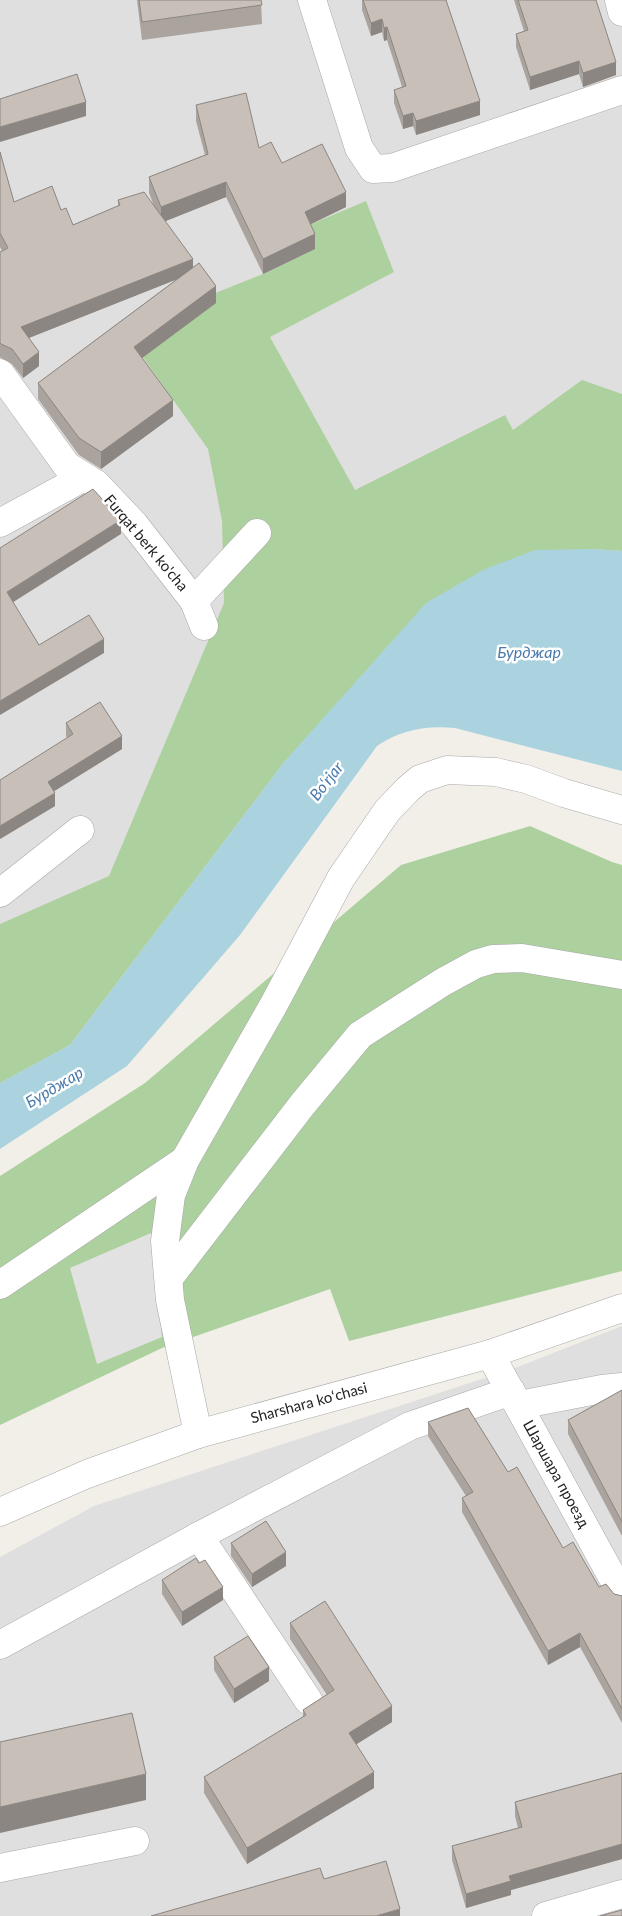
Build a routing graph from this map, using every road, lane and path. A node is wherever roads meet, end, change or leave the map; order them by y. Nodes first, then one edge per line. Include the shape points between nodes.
1 (312, 0) edge
2 (619, 0) edge
3 (622, 12) edge
4 (622, 90) edge
5 (0, 373) edge
6 (84, 477) junction
7 (0, 523) edge
8 (257, 533) dead end
9 (194, 601) junction
10 (204, 626) dead end
11 (622, 810) edge
12 (80, 830) dead end
13 (0, 893) edge
14 (622, 975) edge
15 (185, 1160) junction
16 (169, 1278) junction
17 (0, 1285) edge
18 (622, 1308) edge
19 (490, 1354) junction
20 (622, 1388) edge
21 (515, 1398) junction
22 (198, 1434) junction
23 (0, 1512) edge
24 (200, 1536) junction
25 (622, 1594) edge
26 (0, 1645) edge
27 (308, 1700) dead end
28 (135, 1841) dead end
29 (0, 1868) edge
30 (622, 1894) edge
31 (546, 1916) edge

1 - 4 street via 359,148 373,169 392,168
2 - 3 street
5 - 6 street, Furqat berk ko'cha via 68,466
6 - 7 street
6 - 9 street, Furqat berk ko'cha via 96,484 134,524
8 - 9 street
9 - 10 street, Furqat berk ko'cha
11 - 15 street via 526,779 484,770 448,770 420,779 387,811 341,878
12 - 13 street
14 - 16 street via 522,958 493,959 476,964 443,982 360,1035
15 - 16 street via 171,1196 166,1224
15 - 17 street
16 - 22 street via 170,1300
18 - 19 street, Sharshara koʻchasi
19 - 21 street, Шаршара проезд
19 - 22 street, Sharshara koʻchasi
20 - 21 street
21 - 24 street via 410,1426
21 - 25 street, Шаршара проезд
22 - 23 street, Sharshara koʻchasi via 87,1474
24 - 26 street
24 - 27 street
28 - 29 street
30 - 31 street

